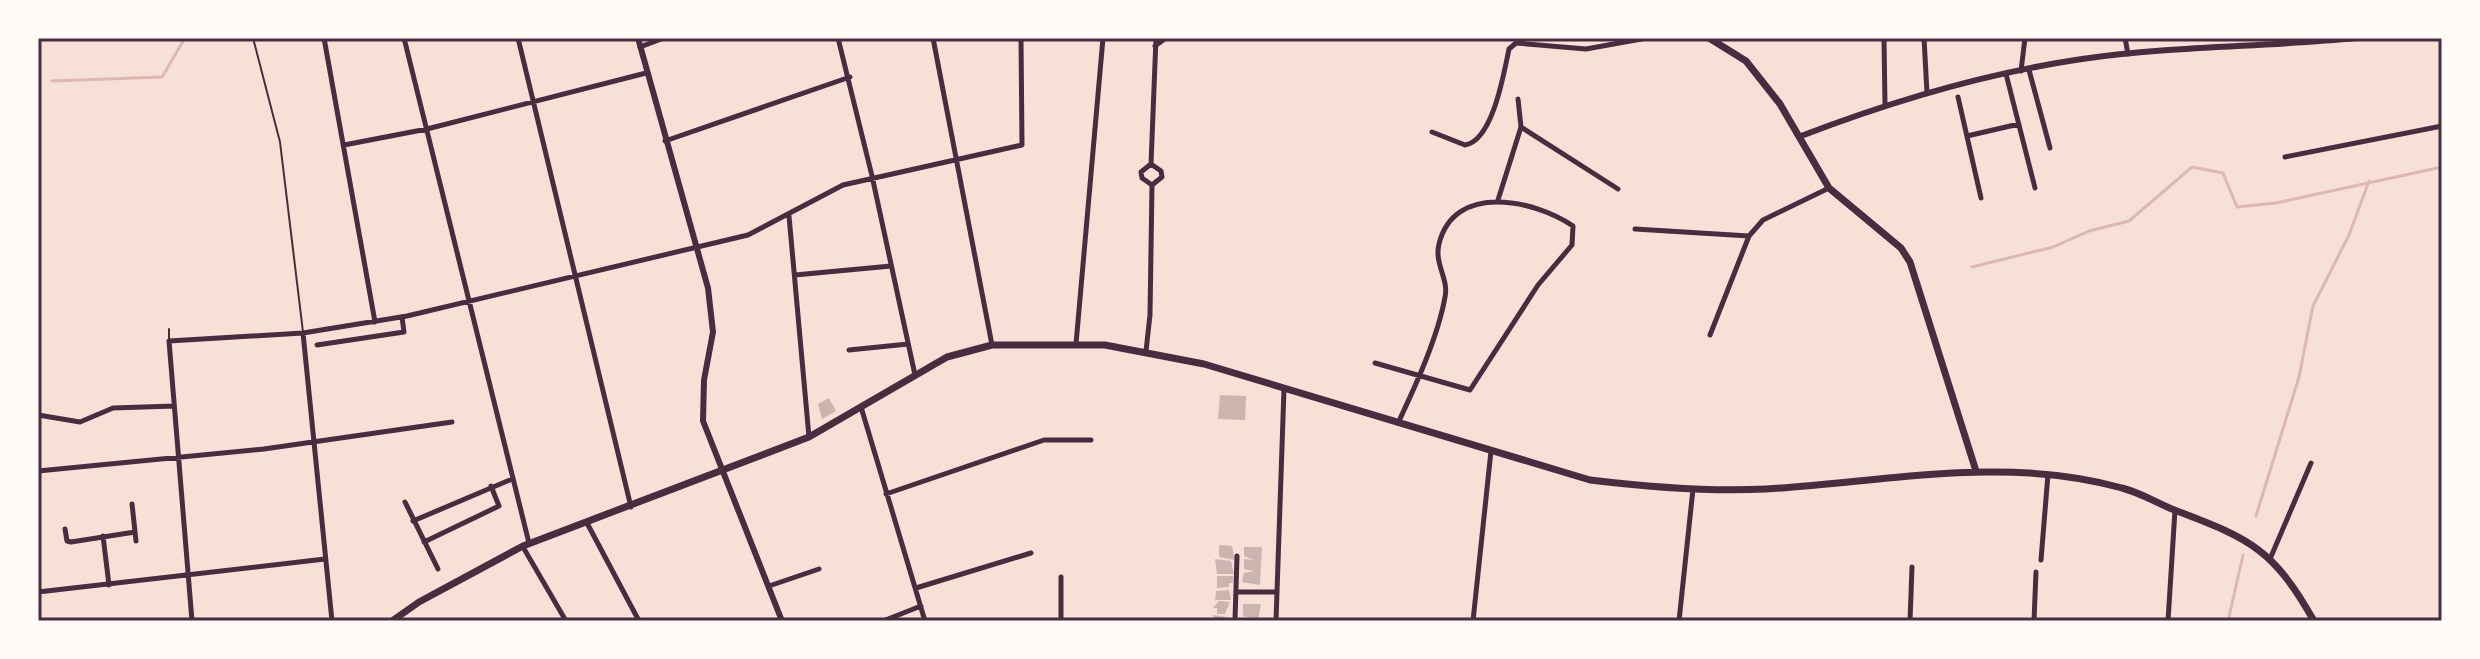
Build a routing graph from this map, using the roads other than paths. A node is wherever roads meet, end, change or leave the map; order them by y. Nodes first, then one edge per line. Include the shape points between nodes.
1 (253, 38) edge
2 (324, 38) edge
3 (404, 38) edge
4 (518, 38) edge
5 (638, 38) edge
6 (664, 38) edge
7 (838, 38) edge
8 (933, 38) edge
9 (1021, 38) edge
10 (1103, 38) edge
11 (1156, 38) edge
12 (1166, 38) edge
13 (1647, 38) edge
14 (1709, 38) edge
15 (1884, 38) edge
16 (1924, 38) edge
17 (2025, 38) edge
18 (2125, 38) edge
19 (2356, 38) edge
20 (1155, 46) junction
21 (640, 47) junction
22 (2128, 54) junction
23 (2025, 70) junction
24 (646, 73) junction
25 (2006, 74) junction
26 (850, 77) junction
27 (1927, 93) junction
28 (1958, 97) dead end
29 (1518, 99) dead end
30 (533, 101) junction
31 (1885, 106) junction
32 (2019, 124) junction
33 (2442, 126) edge
34 (1521, 127) junction
35 (427, 129) junction
36 (1432, 132) dead end
37 (1801, 136) junction
38 (1967, 136) junction
39 (665, 141) junction
40 (344, 145) junction
41 (2050, 148) dead end
42 (2285, 157) dead end
43 (958, 160) junction
44 (1151, 164) junction
45 (872, 176) junction
46 (1152, 185) junction
47 (1829, 188) junction
48 (2035, 188) dead end
49 (1618, 189) dead end
50 (1981, 198) dead end
51 (1498, 200) junction
52 (789, 216) junction
53 (1635, 229) dead end
54 (1749, 236) junction
55 (695, 248) junction
56 (891, 266) junction
57 (577, 274) junction
58 (795, 275) junction
59 (468, 301) junction
60 (402, 317) junction
61 (375, 322) junction
62 (169, 329) dead end
63 (303, 333) junction
64 (1710, 335) dead end
65 (169, 341) junction
66 (908, 344) junction
67 (1076, 344) junction
68 (317, 345) dead end
69 (992, 345) junction
70 (849, 350) dead end
71 (1146, 351) junction
72 (1375, 363) dead end
73 (915, 375) junction
74 (1419, 376) junction
75 (1284, 389) junction
76 (174, 406) junction
77 (861, 407) junction
78 (38, 415) edge
79 (452, 422) dead end
80 (1397, 424) junction
81 (809, 437) junction
82 (1091, 440) dead end
83 (313, 441) junction
84 (1491, 451) junction
85 (178, 457) junction
86 (2311, 463) dead end
87 (38, 471) edge
88 (1976, 471) junction
89 (725, 472) junction
90 (2048, 474) junction
91 (512, 479) junction
92 (491, 486) junction
93 (1693, 489) junction
94 (886, 494) junction
95 (405, 502) dead end
96 (132, 504) dead end
97 (631, 507) junction
98 (2175, 510) junction
99 (413, 521) junction
100 (587, 523) junction
101 (65, 529) dead end
102 (135, 532) junction
103 (103, 536) junction
104 (136, 541) dead end
105 (424, 542) junction
106 (526, 544) junction
107 (1031, 553) dead end
108 (1237, 556) dead end
109 (325, 559) junction
110 (2270, 559) junction
111 (2041, 560) dead end
112 (1912, 567) dead end
113 (438, 569) dead end
114 (819, 569) dead end
115 (2036, 572) dead end
116 (187, 575) junction
117 (1061, 577) dead end
118 (109, 585) junction
119 (769, 586) junction
120 (916, 588) junction
121 (38, 592) edge
122 (1236, 592) junction
123 (1277, 592) junction
124 (921, 606) junction
125 (1235, 620) edge
126 (192, 621) edge
127 (332, 621) edge
128 (392, 621) edge
129 (566, 621) edge
130 (639, 621) edge
131 (782, 621) edge
132 (883, 621) edge
133 (925, 621) edge
134 (1061, 621) edge
135 (1276, 621) edge
136 (1473, 621) edge
137 (1679, 621) edge
138 (1910, 621) edge
139 (2034, 621) edge
140 (2168, 621) edge
141 (2314, 621) edge

1 - 63 lane via 280,142
2 - 40 street
3 - 35 street
4 - 30 street
5 - 21 street
6 - 21 street
7 - 26 street
8 - 43 street
9 - 43 street via 1022,145
10 - 67 street
11 - 20 street
12 - 20 street
13 - 36 street via 1586,49 1516,43 1509,49 1498,102 1475,140 1465,145
14 - 37 main road via 1746,61
15 - 31 street
16 - 27 street
17 - 23 street
18 - 22 street
19 - 22 street
20 - 44 street
21 - 24 street
22 - 23 street
23 - 25 street
23 - 41 street
24 - 30 street
24 - 39 street
25 - 27 street
25 - 32 street
26 - 39 street
26 - 45 street
27 - 31 street
28 - 38 street
29 - 34 street
30 - 35 street
30 - 57 street
31 - 37 street
32 - 38 street
32 - 48 street
33 - 42 street
34 - 49 street
34 - 51 street
35 - 40 street
35 - 59 street
37 - 47 main road
38 - 50 street
39 - 55 street
40 - 61 street
43 - 45 street
43 - 69 street
44 - 46 street via 1141,172
44 - 46 street via 1162,177
45 - 52 street via 843,185
45 - 56 street
46 - 71 street
47 - 54 street via 1763,220
47 - 88 main road via 1901,248 1910,262
51 - 74 street via 1459,215 1440,241 1436,259 1446,296
51 - 74 street via 1553,213 1573,226 1572,245 1538,285 1470,390
52 - 55 street via 748,235
52 - 58 street
53 - 54 street
54 - 64 street
55 - 57 street
55 - 89 street via 708,288 713,332 703,421
56 - 58 street
56 - 66 street
57 - 59 street
57 - 97 street
58 - 81 street
59 - 60 street
59 - 91 street
60 - 61 street
60 - 68 street via 404,332
61 - 63 street
62 - 65 lane
63 - 65 street
63 - 83 street
65 - 76 street
66 - 70 street
66 - 73 street
67 - 69 main road
67 - 71 main road
69 - 73 main road via 947,357
71 - 75 main road
72 - 74 street
73 - 77 main road
74 - 80 street
75 - 80 main road
75 - 123 street
76 - 78 street via 113,408 80,422
76 - 85 street
77 - 81 main road
77 - 94 street
79 - 83 street
80 - 84 main road
81 - 89 main road
82 - 94 street via 1035,443
83 - 85 street
83 - 109 street
84 - 93 main road via 1590,480
84 - 136 street
85 - 87 street
85 - 116 street
86 - 110 street
88 - 90 main road
88 - 93 main road via 1790,487
89 - 97 main road
89 - 119 street
90 - 98 main road via 2120,487
90 - 111 street
91 - 92 street
91 - 106 street
92 - 99 street
92 - 105 street via 499,506
93 - 137 street
94 - 120 street
95 - 99 street
96 - 102 street
97 - 100 main road
98 - 110 main road via 2242,536
98 - 140 street
99 - 105 street
100 - 106 main road
100 - 130 street
101 - 103 street via 67,541
102 - 103 street
102 - 104 street
103 - 118 street
105 - 113 street
106 - 128 main road
106 - 129 street
107 - 120 street
108 - 122 street
109 - 116 street
109 - 127 street
110 - 141 main road
112 - 138 street
114 - 119 street
115 - 139 street
116 - 118 street
116 - 126 street
117 - 134 street
118 - 121 street
119 - 131 street
120 - 124 street
122 - 123 street
122 - 125 street
123 - 135 street
124 - 132 street
124 - 133 street

